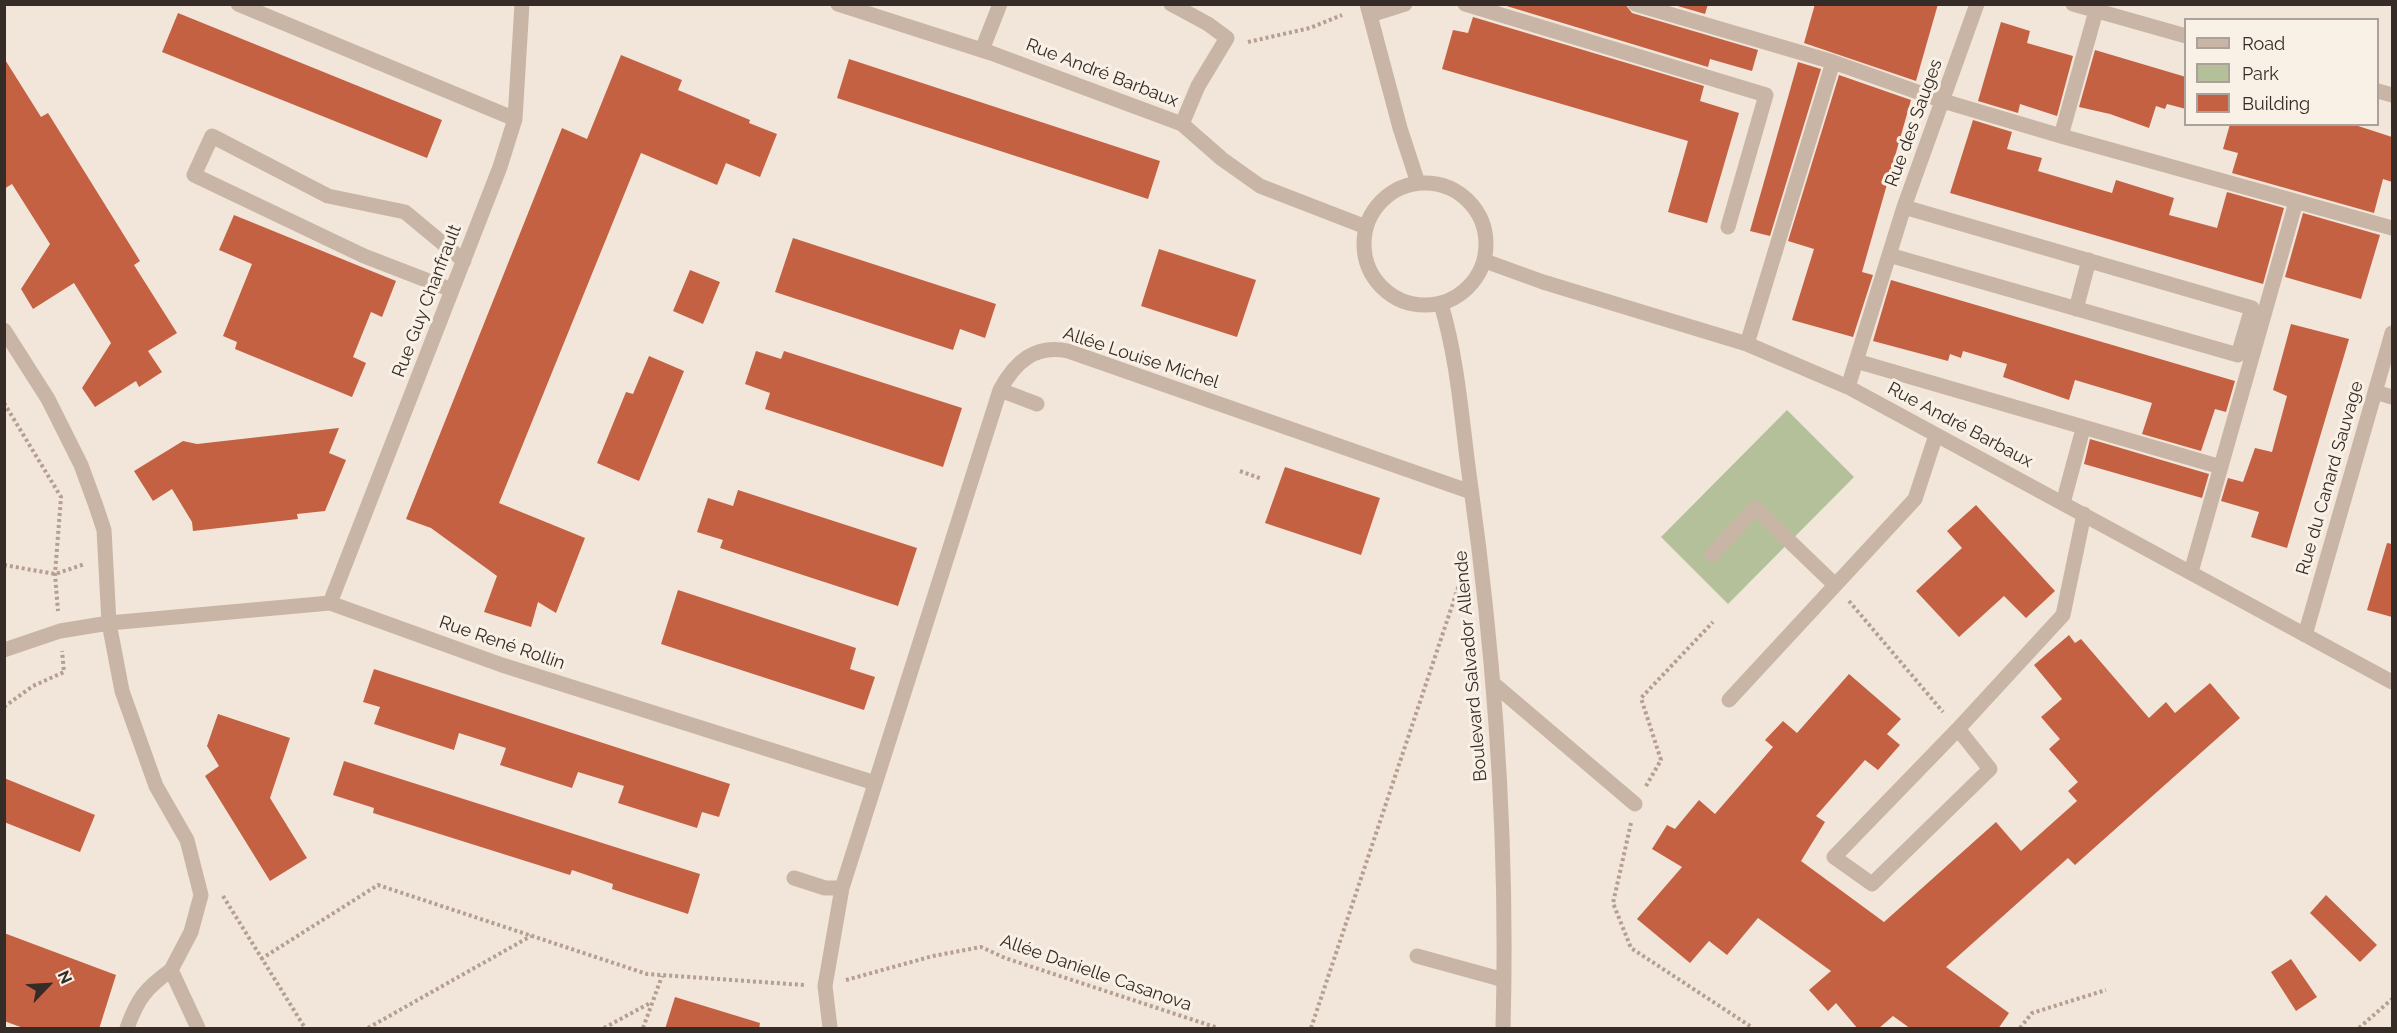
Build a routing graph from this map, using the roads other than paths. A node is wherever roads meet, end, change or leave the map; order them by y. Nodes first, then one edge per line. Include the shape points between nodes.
1 (238, 4) edge
2 (522, 4) edge
3 (1000, 4) edge
4 (1171, 4) edge
5 (1404, 4) edge
6 (1465, 4) edge
7 (1635, 4) edge
8 (1977, 4) edge
9 (2073, 4) edge
10 (847, 6) edge
11 (1493, 9) edge
12 (1368, 10) edge
13 (2096, 11) junction
14 (2184, 35) edge
15 (982, 50) junction
16 (1833, 62) junction
17 (1943, 101) junction
18 (515, 119) junction
19 (1182, 124) junction
20 (2061, 136) junction
21 (1418, 183) junction
22 (2296, 202) junction
23 (1904, 207) junction
24 (1366, 227) junction
25 (1728, 227) dead end
26 (2392, 228) edge
27 (1889, 255) junction
28 (464, 261) junction
29 (1485, 261) junction
30 (2089, 261) junction
31 (452, 290) junction
32 (1441, 304) junction
33 (2076, 309) junction
34 (4, 330) edge
35 (2392, 333) edge
36 (1747, 344) junction
37 (1856, 361) junction
38 (1848, 387) junction
39 (1000, 390) junction
40 (2375, 392) junction
41 (2392, 397) edge
42 (1037, 404) dead end
43 (2083, 429) junction
44 (1936, 435) junction
45 (2221, 467) junction
46 (1471, 492) junction
47 (2063, 503) junction
48 (2084, 514) junction
49 (1712, 555) dead end
50 (2191, 572) junction
51 (1835, 585) junction
52 (330, 603) junction
53 (109, 623) junction
54 (2305, 635) junction
55 (4, 650) edge
56 (2392, 682) edge
57 (1495, 685) junction
58 (1729, 700) dead end
59 (1958, 729) junction
60 (874, 783) junction
61 (1635, 804) road end
62 (794, 878) dead end
63 (842, 888) junction
64 (1417, 956) dead end
65 (171, 970) junction
66 (1504, 980) junction
67 (128, 1029) edge
68 (198, 1029) edge
69 (830, 1029) edge
70 (1503, 1029) edge

1 - 18 street
2 - 18 street, Rue Guy Chanfrault
3 - 15 street
4 - 19 street via 1227,38 1198,86
5 - 12 street
6 - 11 street
7 - 16 street
8 - 17 street, Rue des Sauges
9 - 13 street
10 - 15 street, Rue André Barbaux
11 - 25 street via 1766,95
12 - 21 street
13 - 14 street
13 - 20 street
15 - 19 street, Rue André Barbaux
16 - 17 street
16 - 36 street
17 - 20 street
17 - 23 street, Rue des Sauges
18 - 28 street, Rue Guy Chanfrault
19 - 24 street, Rue André Barbaux via 1260,186
20 - 22 street
21 - 24 street via 1386,198
21 - 29 street via 1451,189 1466,198 1484,227
22 - 26 street
22 - 45 street
23 - 27 street, Rue des Sauges
23 - 30 street
24 - 32 street via 1364,248 1369,269 1381,287 1398,300 1419,306
27 - 33 street
27 - 37 street, Rue des Sauges
28 - 31 street, Rue Guy Chanfrault
28 - 31 street via 405,212 328,196 212,135 194,176 364,256
29 - 32 street via 1476,280 1460,295
29 - 36 street, Rue André Barbaux
30 - 33 street
30 - 33 street via 2252,308 2238,355
31 - 52 street, Rue Guy Chanfrault
32 - 46 street, Boulevard Salvador Allende via 1454,360
34 - 53 street via 48,399 81,465 104,530
35 - 40 street, Rue du Canard Sauvage
36 - 38 street, Rue André Barbaux
37 - 38 street, Rue des Sauges
37 - 43 street
38 - 44 street, Rue André Barbaux
39 - 42 street
39 - 46 street, Allée Louise Michel via 1021,361 1036,351 1068,351
39 - 60 street, Allée Louise Michel
40 - 41 street
40 - 54 street, Rue du Canard Sauvage
43 - 45 street
43 - 47 street
44 - 47 street, Rue André Barbaux
44 - 51 street via 1915,499
45 - 50 street
46 - 57 street, Boulevard Salvador Allende
47 - 48 street, Rue André Barbaux
48 - 50 street, Rue André Barbaux
48 - 59 street via 2063,615
49 - 51 street via 1755,508
50 - 54 street, Rue André Barbaux
51 - 58 street
52 - 53 street, Rue René Rollin
52 - 60 street, Rue René Rollin via 502,665
53 - 55 street, Rue René Rollin via 60,631
53 - 65 street via 122,691 137,739 156,786 187,840 201,895 191,932
54 - 56 street, Rue André Barbaux
57 - 61 street
57 - 66 street, Boulevard Salvador Allende via 1505,869
59 - 59 street via 1859,831 1834,856 1872,884 1990,769
60 - 63 street, Allée Louise Michel
62 - 63 street via 825,888
63 - 69 street, Allée Louise Michel via 825,986
64 - 66 street
65 - 67 street via 136,1001
65 - 68 street
66 - 70 street, Boulevard Salvador Allende

